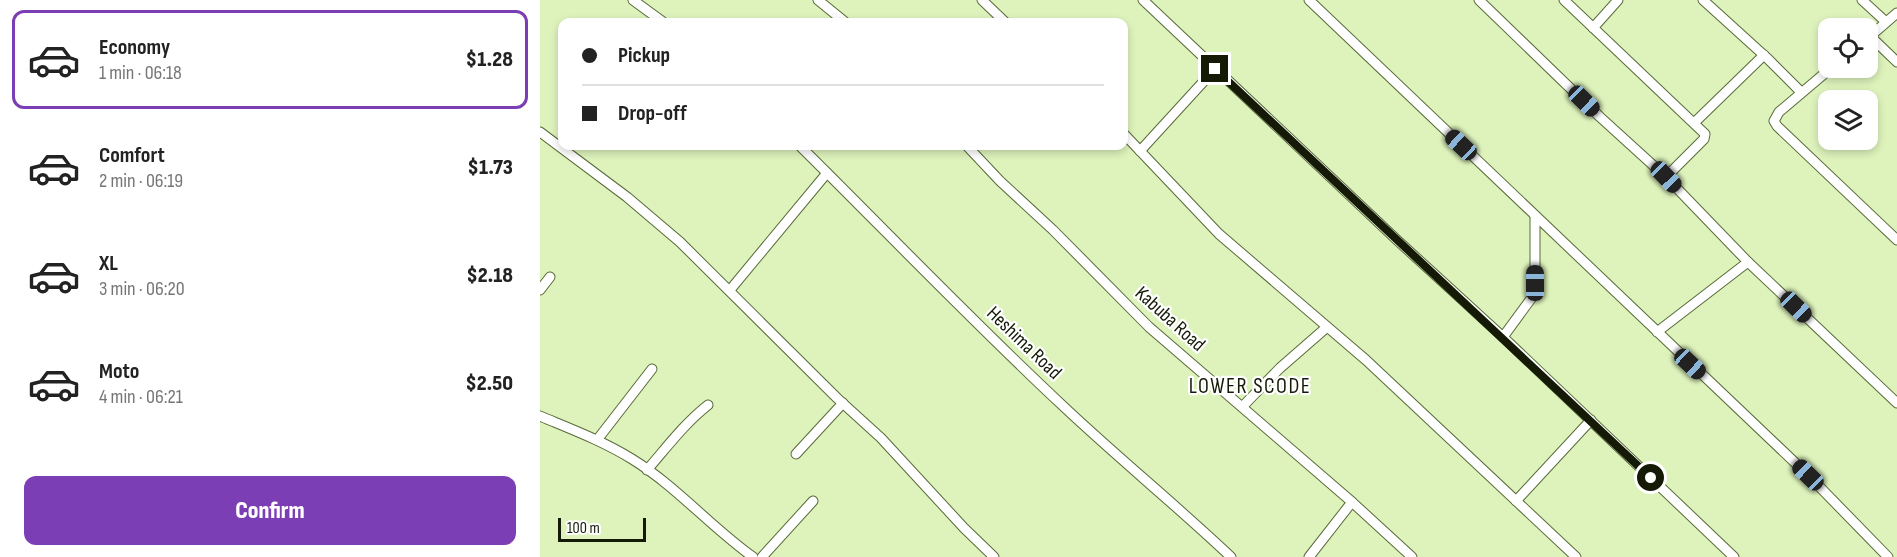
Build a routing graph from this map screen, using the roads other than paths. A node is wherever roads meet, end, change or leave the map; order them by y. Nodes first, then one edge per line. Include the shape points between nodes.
1 (633, 0) edge
2 (818, 0) edge
3 (982, 0) edge
4 (1143, 0) edge
5 (1309, 0) edge
6 (1479, 0) edge
7 (1564, 0) edge
8 (1618, 0) edge
9 (1703, 0) edge
10 (1862, 0) edge
11 (1897, 13) edge
12 (658, 18) edge
13 (840, 18) edge
14 (1001, 18) edge
15 (1886, 22) junction
16 (1593, 27) junction
17 (1878, 29) edge
18 (1878, 45) edge
19 (1764, 55) junction
20 (1897, 62) edge
21 (1215, 69) junction
22 (1818, 78) edge
23 (1801, 92) junction
24 (1694, 123) junction
25 (540, 132) edge
26 (1128, 138) edge
27 (558, 146) edge
28 (564, 150) edge
29 (804, 150) edge
30 (971, 150) edge
31 (1140, 151) junction
32 (827, 173) junction
33 (1666, 177) junction
34 (1535, 216) junction
35 (1897, 240) edge
36 (1748, 262) junction
37 (550, 277) dead end
38 (540, 290) edge
39 (730, 290) junction
40 (1327, 327) junction
41 (1657, 332) junction
42 (1503, 337) junction
43 (652, 369) dead end
44 (843, 403) junction
45 (1897, 403) edge
46 (708, 405) dead end
47 (1243, 406) junction
48 (540, 416) edge
49 (1591, 420) junction
50 (597, 440) junction
51 (796, 454) dead end
52 (647, 470) junction
53 (813, 501) dead end
54 (1515, 501) junction
55 (1352, 502) junction
56 (753, 557) edge
57 (762, 557) edge
58 (994, 557) edge
59 (1231, 557) edge
60 (1309, 557) edge
61 (1412, 557) edge
62 (1576, 557) edge
63 (1734, 557) edge
64 (1888, 557) edge

1 - 12 street
2 - 13 street
3 - 14 street
4 - 21 street
5 - 34 street
6 - 33 street
7 - 16 street
8 - 16 street
9 - 19 street
10 - 15 street
11 - 15 street
15 - 17 street
16 - 24 street
18 - 20 street
19 - 23 street
19 - 24 street
21 - 31 street
21 - 42 street
22 - 23 street
23 - 35 street via 1775,117 1777,126
24 - 33 street via 1705,134 1704,139
25 - 27 street
26 - 31 street
28 - 39 street via 680,242
29 - 32 street, Heshima Road
30 - 47 street, Kabuba Road via 1149,327
31 - 40 street via 1218,234
32 - 39 street
32 - 59 street, Heshima Road via 1063,406
33 - 36 street
34 - 41 street
34 - 42 street via 1533,296
36 - 41 street
36 - 45 street
37 - 38 street
39 - 44 street
40 - 47 street
40 - 54 street
41 - 64 street
42 - 49 street
43 - 50 street
44 - 51 street
44 - 58 street
46 - 52 street via 690,419
47 - 55 street, Kabuba Road
48 - 50 street
49 - 54 street
49 - 63 street
50 - 52 street
52 - 56 street
53 - 57 street
54 - 62 street
55 - 60 street
55 - 61 street, Kabuba Road

